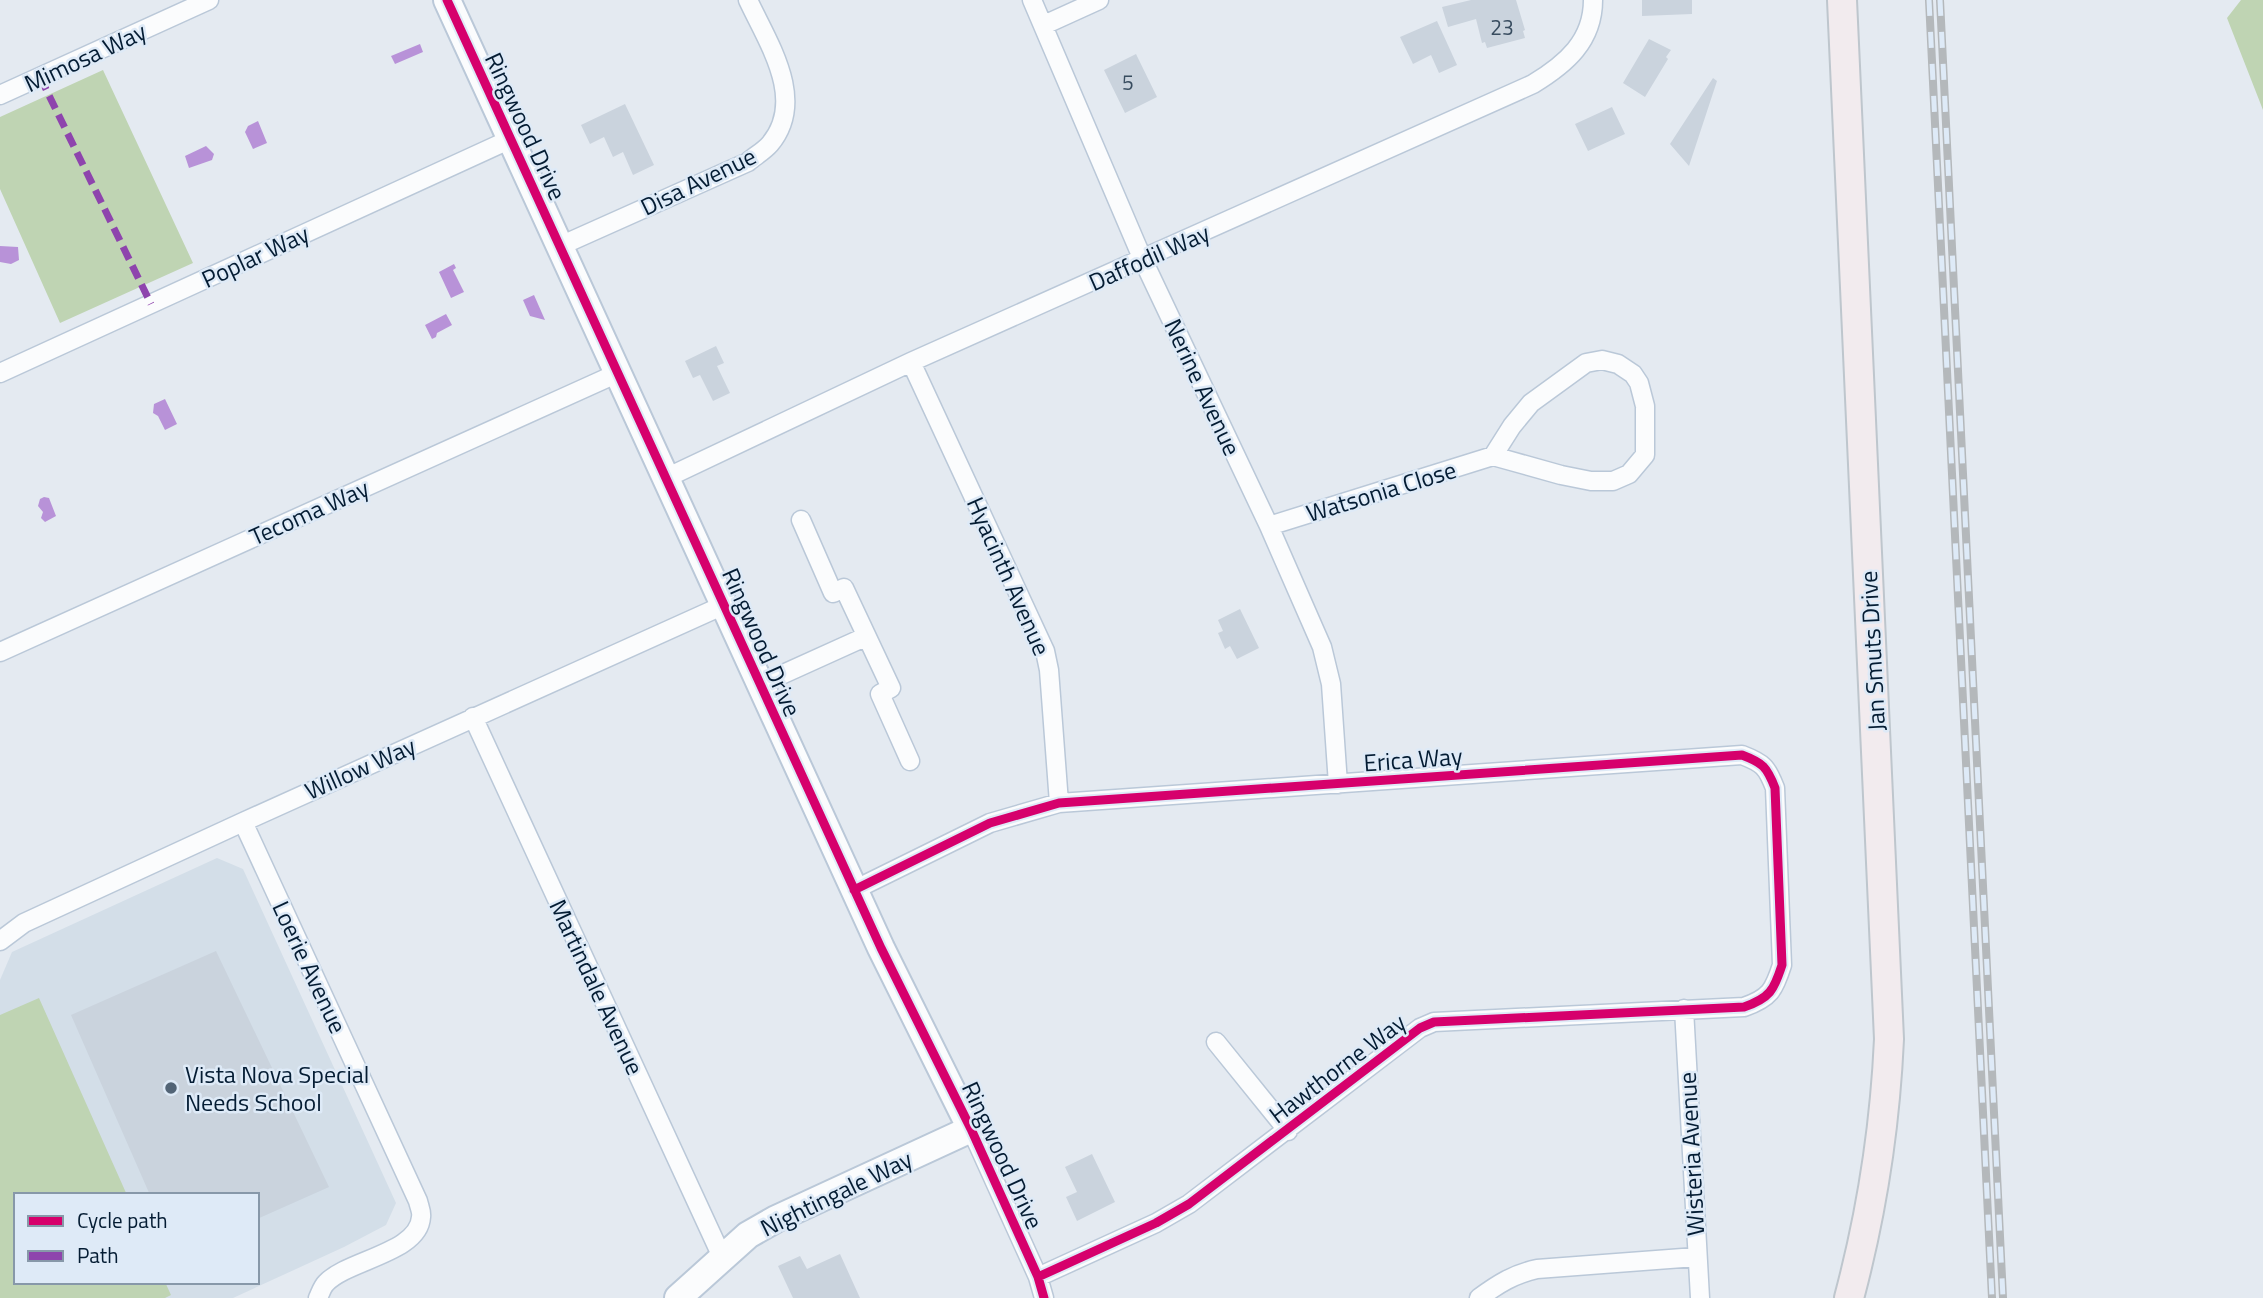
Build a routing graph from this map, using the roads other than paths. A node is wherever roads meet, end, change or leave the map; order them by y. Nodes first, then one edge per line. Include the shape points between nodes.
1 (208, 0) edge
2 (447, 0) edge
3 (748, 0) edge
4 (1032, 0) edge
5 (1099, 0) edge
6 (1594, 0) edge
7 (1842, 0) edge
8 (1044, 25) junction
9 (0, 95) edge
10 (511, 139) junction
11 (560, 246) junction
12 (1143, 260) junction
13 (911, 362) junction
14 (0, 373) edge
15 (618, 373) junction
16 (1493, 456) junction
17 (666, 478) junction
18 (801, 520) dead end
19 (1269, 526) junction
20 (724, 605) junction
21 (865, 637) junction
22 (0, 652) edge
23 (760, 685) junction
24 (473, 717) junction
25 (910, 761) dead end
26 (1338, 784) junction
27 (1059, 803) junction
28 (243, 821) junction
29 (854, 890) junction
30 (0, 941) edge
31 (1774, 988) joint
32 (1684, 1009) junction
33 (1216, 1042) dead end
34 (971, 1129) junction
35 (1287, 1131) junction
36 (1696, 1257) junction
37 (722, 1258) junction
38 (1038, 1277) junction
39 (318, 1298) edge
40 (678, 1298) edge
41 (1044, 1298) edge
42 (1479, 1298) edge
43 (1700, 1298) edge
44 (1849, 1298) edge

1 - 9 street, Mimosa Way
2 - 10 street, Ringwood Drive
3 - 11 street, Disa Avenue via 783,77 784,113 769,145 748,162
4 - 8 street, Nerine Avenue
5 - 8 street
6 - 12 street, Daffodil Way via 1593,18 1582,41 1560,68 1533,84
7 - 44 main road, Jan Smuts Drive via 1889,1039 1878,1164
8 - 12 street, Nerine Avenue
10 - 11 street, Ringwood Drive
10 - 14 street, Poplar Way
11 - 15 street, Ringwood Drive
12 - 13 street, Daffodil Way
12 - 19 street, Nerine Avenue
13 - 17 street, Daffodil Way
13 - 27 street, Hyacinth Avenue via 1045,651
15 - 17 street, Ringwood Drive
15 - 22 street, Tecoma Way
16 - 16 street via 1531,403 1586,363 1618,364 1639,383 1645,407 1645,455 1629,474 1613,481 1591,481
16 - 19 street, Watsonia Close
17 - 20 street, Ringwood Drive
18 - 21 street via 833,593 844,588
19 - 26 street, Nerine Avenue via 1328,665
20 - 23 street, Ringwood Drive
20 - 24 street, Willow Way
21 - 23 street
21 - 25 street via 891,688 880,694
23 - 29 street, Ringwood Drive
24 - 28 street, Willow Way
24 - 37 street, Martindale Avenue
26 - 27 street, Erica Way
26 - 31 street, Erica Way via 1742,755 1757,761 1768,771 1775,788 1782,965
27 - 29 street, Erica Way via 989,823
28 - 30 street, Willow Way via 24,923
28 - 39 street, Loerie Avenue via 422,1216 417,1231 405,1242 340,1274 325,1284
29 - 34 street, Ringwood Drive
31 - 32 street, Hawthorne Way via 1744,1007
32 - 35 street, Hawthorne Way via 1433,1022
32 - 36 street, Wisteria Avenue
33 - 35 street, Hawthorne Way
34 - 37 street, Nightingale Way via 776,1219
34 - 38 street, Ringwood Drive
35 - 38 street, Hawthorne Way via 1174,1214
36 - 42 street via 1537,1269 1497,1284
36 - 43 street, Wisteria Avenue
37 - 40 street, Nightingale Way
38 - 41 street, Ringwood Drive

